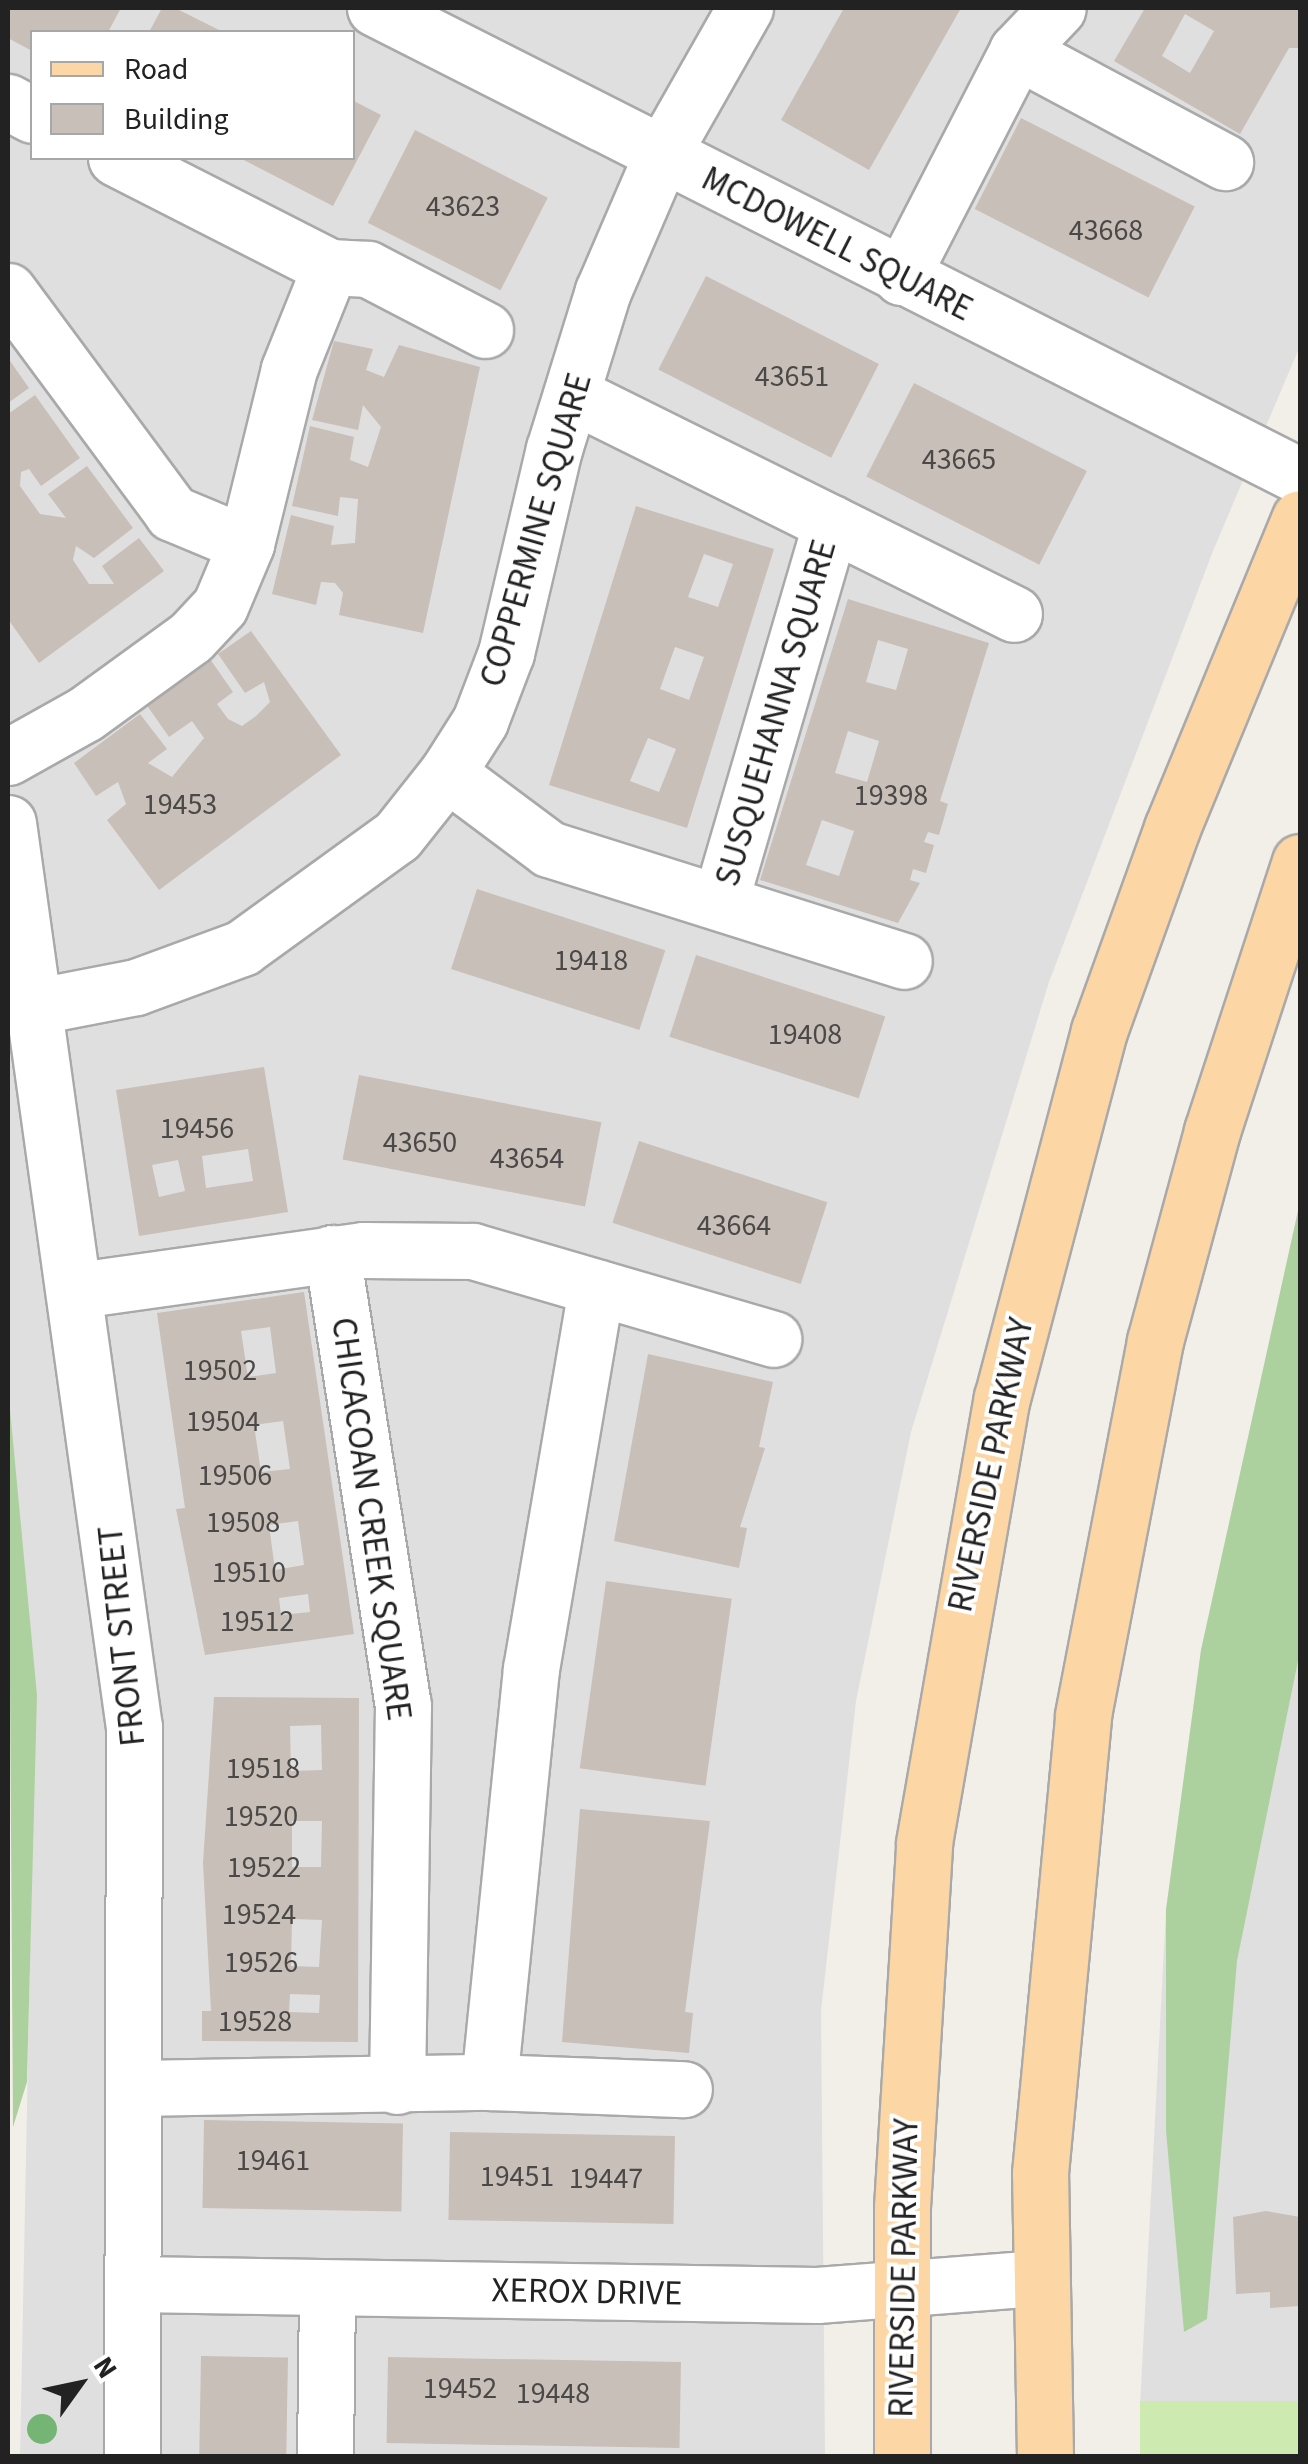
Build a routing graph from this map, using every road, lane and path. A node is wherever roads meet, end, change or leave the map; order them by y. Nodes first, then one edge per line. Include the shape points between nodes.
1 (374, 8) edge
2 (745, 8) edge
3 (1058, 8) edge
4 (1017, 51) junction
5 (662, 154) junction
6 (120, 160) edge
7 (1226, 162) dead end
8 (330, 267) junction
9 (901, 276) junction
10 (8, 291) edge
11 (485, 330) dead end
12 (575, 396) junction
13 (1300, 476) edge
14 (1300, 518) edge
15 (831, 523) junction
16 (246, 544) junction
17 (1014, 614) dead end
18 (8, 757) edge
19 (447, 774) junction
20 (8, 823) edge
21 (1300, 862) edge
22 (720, 902) junction
23 (904, 961) dead end
24 (38, 1006) junction
25 (332, 1253) junction
26 (596, 1287) junction
27 (78, 1290) junction
28 (773, 1339) dead end
29 (488, 2082) junction
30 (398, 2086) junction
31 (136, 2088) junction
32 (684, 2089) dead end
33 (1039, 2278) junction
34 (134, 2284) junction
35 (327, 2288) junction
36 (902, 2292) junction
37 (132, 2456) edge
38 (325, 2456) edge
39 (902, 2456) edge
40 (1045, 2456) edge

1 - 5 street, MCDOWELL SQUARE
2 - 5 street, COPPERMINE SQUARE
3 - 4 street
4 - 7 street
4 - 9 street
5 - 9 street, MCDOWELL SQUARE
5 - 12 street, COPPERMINE SQUARE via 603,290
6 - 8 street
8 - 11 street via 368,270
8 - 16 street via 288,369
9 - 13 street, MCDOWELL SQUARE
10 - 16 street via 172,513
12 - 15 street, SUSQUEHANNA SQUARE
12 - 19 street, COPPERMINE SQUARE via 554,448 506,653 480,721
14 - 36 main road, RIVERSIDE PARKWAY via 1178,810 1099,1031 1002,1398 924,1843
15 - 17 street, SUSQUEHANNA SQUARE
15 - 22 street, SUSQUEHANNA SQUARE
16 - 18 street via 220,606 191,637 86,714
19 - 22 street, SUSQUEHANNA SQUARE via 549,849
19 - 24 street, COPPERMINE SQUARE via 397,836 242,948 136,988
20 - 24 street, FRONT STREET
21 - 33 main road via 1170,1284 1106,1581 1059,1920
22 - 23 street, SUSQUEHANNA SQUARE
24 - 27 street, FRONT STREET
25 - 26 street via 474,1251
25 - 27 street
25 - 30 street, CHICACOAN CREEK SQUARE via 403,1705
26 - 28 street
26 - 29 street via 530,1668
27 - 31 street, FRONT STREET via 134,1726
29 - 30 street
29 - 32 street
30 - 31 street
31 - 34 street, FRONT STREET
33 - 36 street, XEROX DRIVE
33 - 40 main road
34 - 35 street, XEROX DRIVE
34 - 37 street, FRONT STREET
35 - 36 street, XEROX DRIVE
35 - 38 street
36 - 39 main road, RIVERSIDE PARKWAY

